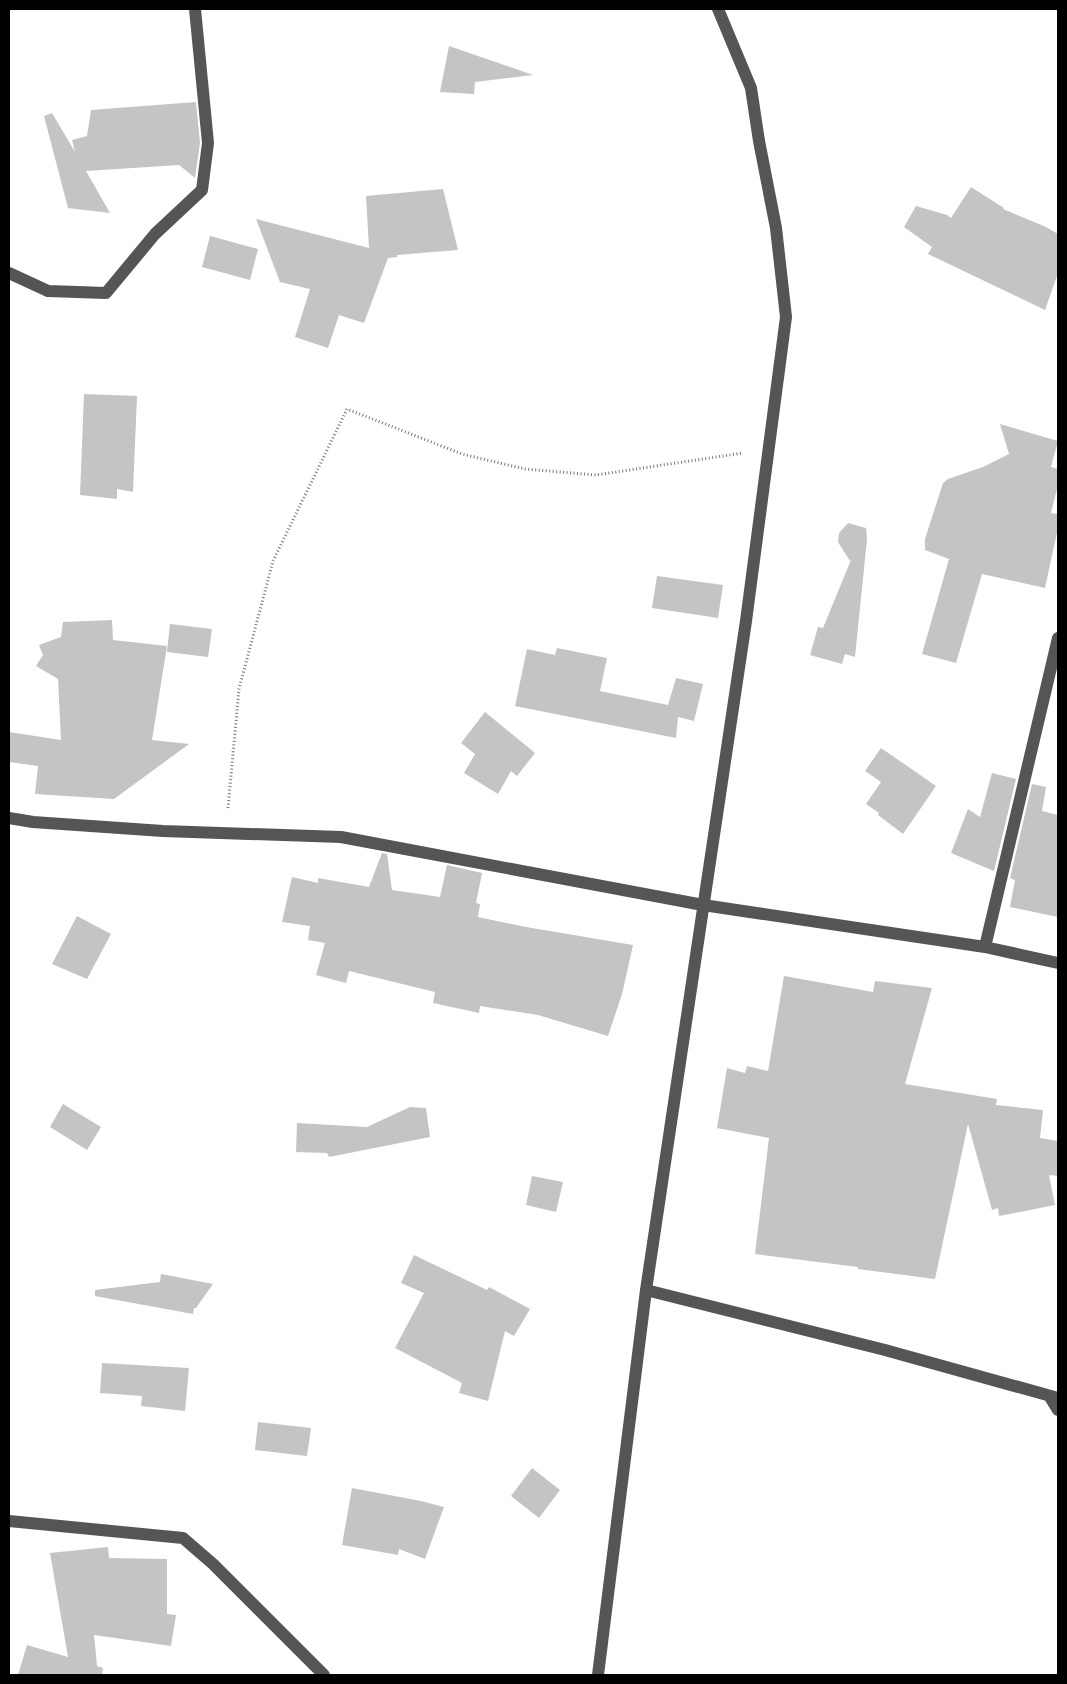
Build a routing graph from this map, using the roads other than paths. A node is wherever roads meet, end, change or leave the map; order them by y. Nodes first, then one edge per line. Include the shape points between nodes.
1 (195, 9) edge
2 (718, 9) edge
3 (9, 273) edge
4 (1058, 638) edge
5 (9, 818) edge
6 (703, 906) junction
7 (985, 947) junction
8 (1058, 963) edge
9 (646, 1290) junction
10 (1054, 1398) edge
11 (1058, 1410) edge
12 (9, 1521) edge
13 (324, 1675) edge
14 (598, 1675) edge

1 - 3 street via 208,143 202,190 155,234 106,293 48,292
2 - 6 street via 751,88 776,228 786,317 746,621
4 - 7 street
5 - 6 street via 80,825 341,837
6 - 7 street
6 - 9 street
7 - 8 street
9 - 10 street via 885,1350
9 - 14 street
10 - 11 street
12 - 13 street via 183,1538

